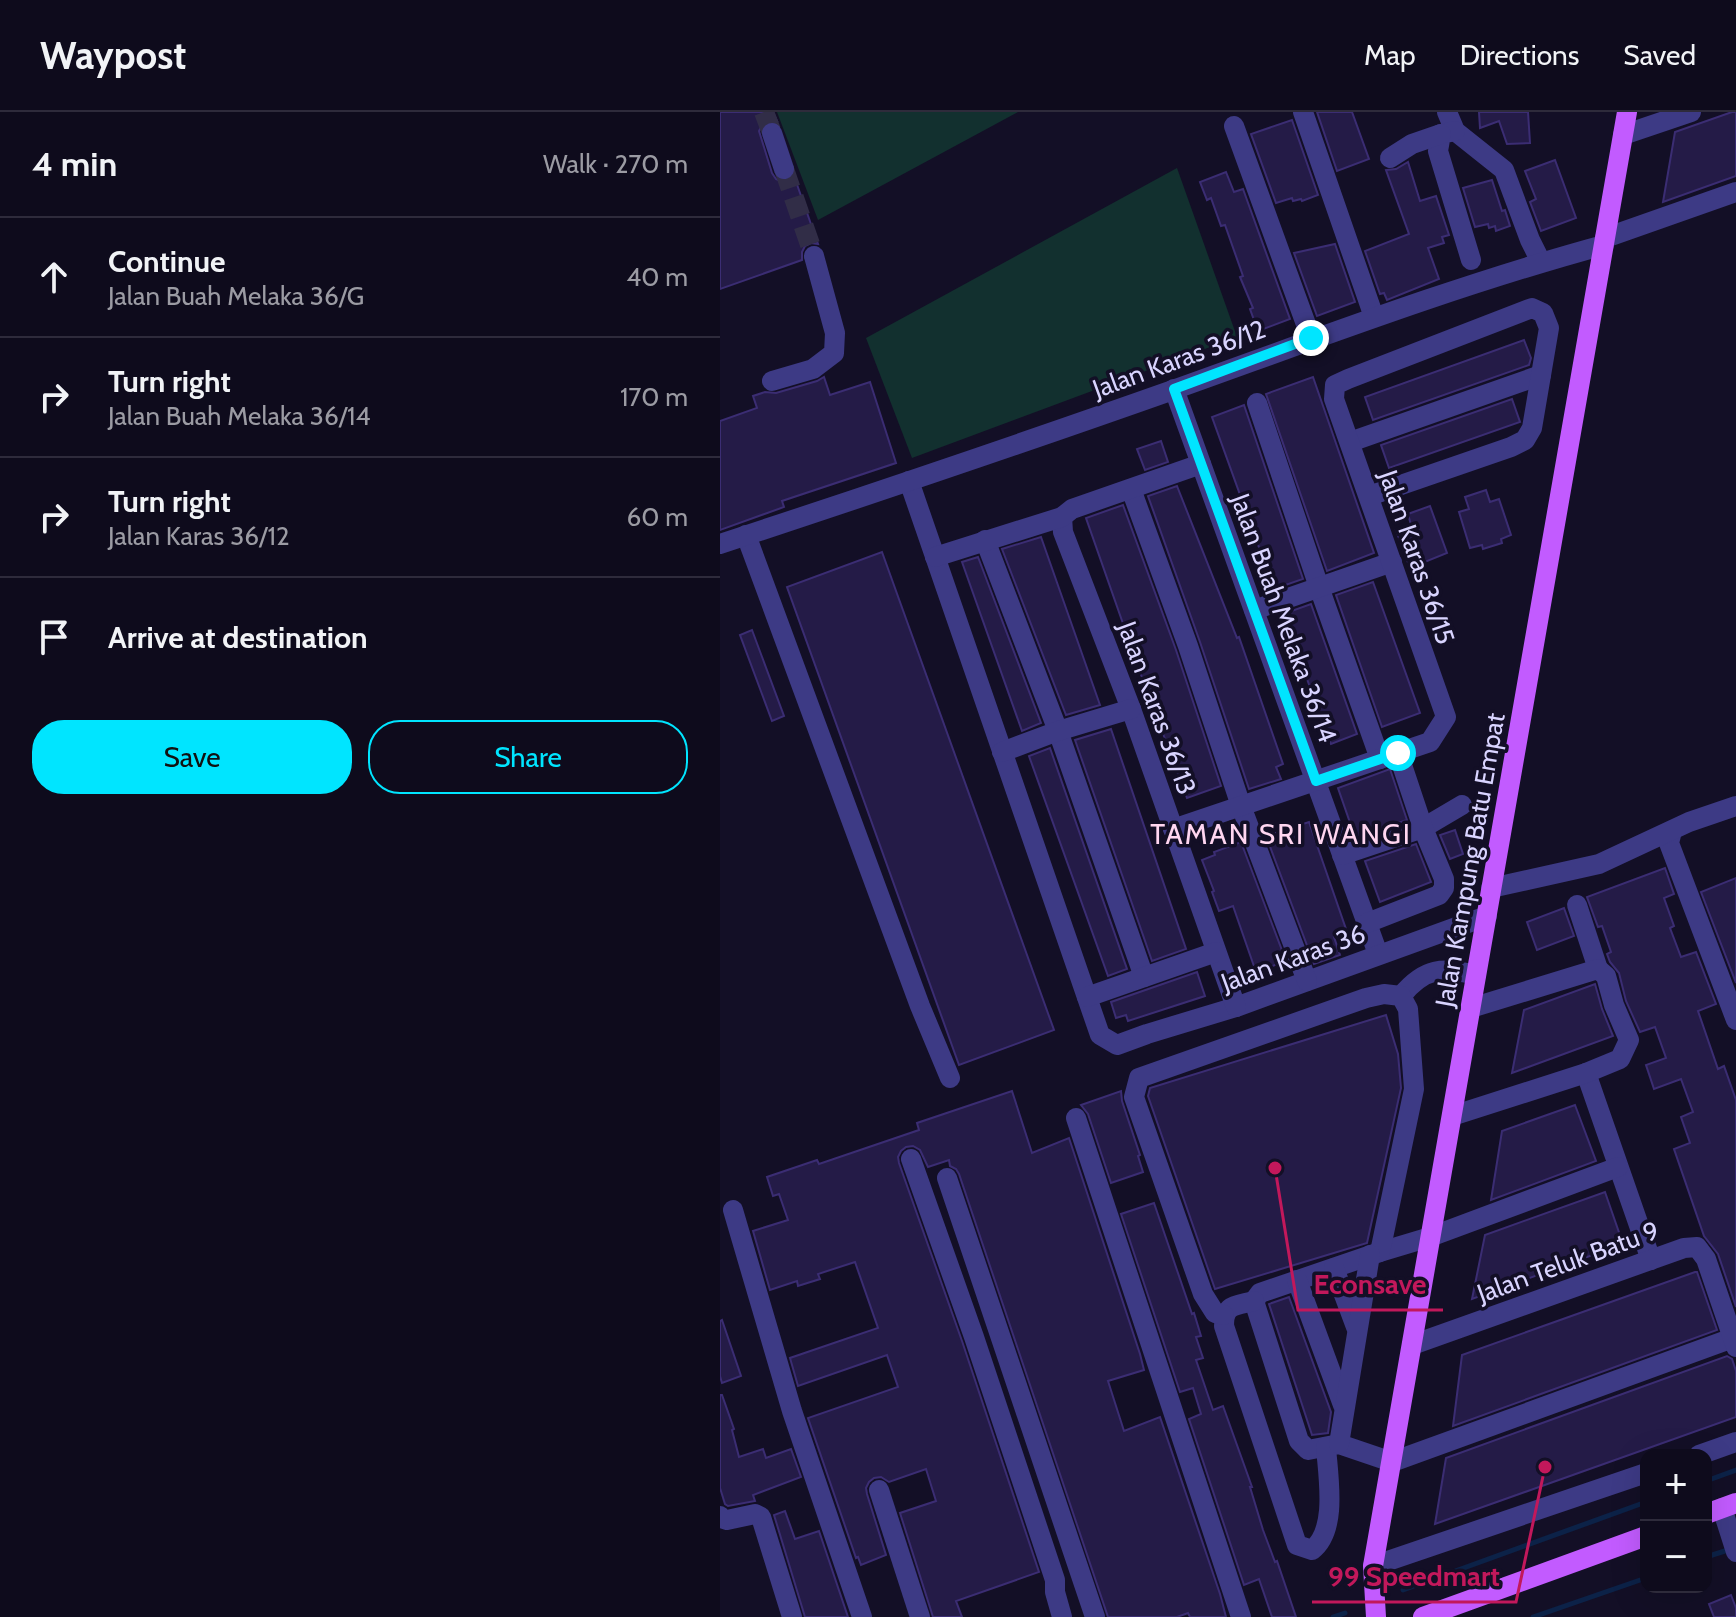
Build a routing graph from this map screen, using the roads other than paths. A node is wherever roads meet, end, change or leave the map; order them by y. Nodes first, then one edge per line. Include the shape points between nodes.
1 (1303, 112) edge
2 (1627, 112) edge
3 (1691, 112) edge
4 (1234, 126) dead end
5 (1448, 126) edge
6 (772, 133) tunnel mouth
7 (1623, 135) junction
8 (1390, 158) dead end
9 (784, 169) tunnel mouth
10 (1736, 192) edge
11 (1604, 242) junction
12 (814, 256) tunnel mouth
13 (1471, 260) dead end
14 (1541, 262) junction
15 (1374, 317) junction
16 (1311, 338) junction
17 (1541, 375) junction
18 (772, 381) dead end
19 (1174, 389) junction
20 (1257, 403) dead end
21 (1350, 442) junction
22 (1201, 464) junction
23 (909, 481) junction
24 (1131, 489) junction
25 (1369, 496) junction
26 (1062, 517) junction
27 (746, 535) junction
28 (985, 540) junction
29 (720, 544) edge
30 (935, 557) junction
31 (1392, 562) junction
32 (1319, 587) junction
33 (1254, 610) junction
34 (1131, 709) junction
35 (1058, 731) junction
36 (1002, 752) junction
37 (1389, 756) junction
38 (1316, 781) junction
39 (1462, 805) dead end
40 (1241, 806) junction
41 (1736, 806) edge
42 (1423, 828) junction
43 (1173, 829) junction
44 (1672, 831) junction
45 (1342, 855) junction
46 (1491, 888) junction
47 (1577, 905) dead end
48 (1487, 916) junction
49 (1367, 923) junction
50 (1216, 952) junction
51 (1378, 954) junction
52 (1598, 969) junction
53 (1476, 975) junction
54 (1144, 977) junction
55 (1307, 981) junction
56 (1401, 996) junction
57 (1087, 997) junction
58 (1236, 1007) junction
59 (1471, 1008) junction
60 (1736, 1020) edge
61 (1586, 1073) junction
62 (950, 1078) dead end
63 (1452, 1116) junction
64 (1076, 1118) dead end
65 (911, 1159) dead end
66 (1618, 1167) junction
67 (947, 1178) dead end
68 (733, 1210) dead end
69 (1430, 1237) junction
70 (1375, 1254) junction
71 (1651, 1260) junction
72 (1334, 1268) junction
73 (1297, 1280) junction
74 (1254, 1301) junction
75 (1224, 1315) junction
76 (1357, 1331) junction
77 (1734, 1343) edge
78 (1412, 1345) junction
79 (1345, 1408) junction
80 (1736, 1442) edge
81 (1332, 1446) junction
82 (1712, 1450) edge
83 (1392, 1462) junction
84 (1640, 1475) edge
85 (879, 1490) dead end
86 (1721, 1508) edge
87 (720, 1516) edge
88 (1640, 1538) edge
89 (1736, 1552) edge
90 (1373, 1566) junction
91 (1464, 1610) edge
92 (792, 1617) edge
93 (862, 1617) edge
94 (920, 1617) edge
95 (1062, 1617) edge
96 (1095, 1617) edge
97 (1241, 1617) edge
98 (1376, 1617) edge
99 (1423, 1617) edge

1 - 15 street
2 - 7 main road, Jalan Kampung Batu Empat
3 - 7 street
4 - 16 street
5 - 8 street
5 - 13 street via 1438,151
5 - 14 street via 1504,170
6 - 9 street
7 - 11 main road, Jalan Kampung Batu Empat
10 - 11 street, Jalan Karas 36/12
11 - 14 street, Jalan Karas 36/12
11 - 46 main road, Jalan Kampung Batu Empat
12 - 18 street via 835,333 834,353 813,369
14 - 15 street, Jalan Karas 36/12
15 - 16 street, Jalan Karas 36/12
16 - 19 street, Jalan Karas 36/12
17 - 21 street
17 - 21 street, Jalan Karas 36/15 via 1549,328 1543,313 1532,308 1335,385 1334,399
17 - 25 street via 1525,440
19 - 22 street, Jalan Buah Melaka 36/14
19 - 23 street, Jalan Karas 36/12
20 - 32 street
21 - 25 street, Jalan Karas 36/15
22 - 24 street
22 - 33 street, Jalan Buah Melaka 36/14
23 - 27 street, Jalan Karas 36/12
23 - 30 street
24 - 26 street
24 - 40 street
25 - 31 street, Jalan Karas 36/15
26 - 28 street
26 - 34 street, Jalan Karas 36/13 via 1063,532
27 - 29 street, Jalan Karas 36/12
27 - 62 street
28 - 30 street
28 - 35 street
30 - 36 street
31 - 32 street
31 - 37 street, Jalan Karas 36/15 via 1446,717 1430,742
32 - 33 street
32 - 37 street
33 - 38 street, Jalan Buah Melaka 36/14
34 - 35 street
34 - 43 street, Jalan Karas 36/13
35 - 36 street
35 - 54 street
36 - 57 street
37 - 38 street
37 - 42 street
38 - 40 street
38 - 45 street, Jalan Buah Melaka 36/14
39 - 42 street
40 - 43 street
40 - 55 street
41 - 44 street
42 - 45 street
42 - 49 street via 1444,888 1439,895
43 - 50 street, Jalan Karas 36/13
44 - 46 street via 1599,864
44 - 60 street via 1669,843
45 - 49 street, Jalan Buah Melaka 36/14
46 - 48 main road, Jalan Kampung Batu Empat
47 - 52 street
48 - 51 street, Jalan Karas 36
48 - 53 main road, Jalan Kampung Batu Empat
49 - 51 street, Jalan Buah Melaka 36/14
50 - 54 street
50 - 58 street, Jalan Karas 36/13
51 - 55 street, Jalan Karas 36
52 - 59 street
52 - 61 street via 1606,976 1629,1040 1620,1059
53 - 56 street via 1433,970
53 - 59 main road, Jalan Kampung Batu Empat
54 - 57 street
55 - 58 street, Jalan Karas 36
56 - 70 street via 1408,1009 1414,1089
56 - 75 street via 1366,998 1139,1078 1134,1097 1203,1294 1215,1313
57 - 58 street, Jalan Karas 36 via 1100,1035 1117,1045
59 - 63 main road, Jalan Kampung Batu Empat
61 - 63 street
61 - 66 street
63 - 69 main road, Jalan Kampung Batu Empat
64 - 97 street
65 - 95 street via 1055,1580
66 - 69 street
66 - 71 street
67 - 96 street
68 - 93 street via 792,1411
69 - 70 street
69 - 78 main road, Jalan Kampung Batu Empat
70 - 72 street
70 - 76 street
71 - 77 street, Jalan Teluk Batu 9 via 1697,1247 1706,1259
71 - 78 street, Jalan Teluk Batu 9
72 - 73 street
72 - 76 street
73 - 74 street via 1260,1293
73 - 79 street
74 - 75 street via 1230,1307
74 - 81 street via 1299,1441 1308,1450
75 - 81 street via 1297,1545 1312,1550 1321,1543 1330,1506
76 - 79 street
77 - 83 street
78 - 83 main road, Jalan Kampung Batu Empat
79 - 81 street
80 - 82 street
81 - 83 street
83 - 90 main road, Jalan Kampung Batu Empat
84 - 90 street
85 - 94 street
86 - 89 street
87 - 92 street via 761,1517
88 - 91 main road
90 - 98 main road, Jalan Kampung Batu Empat
91 - 99 main road

